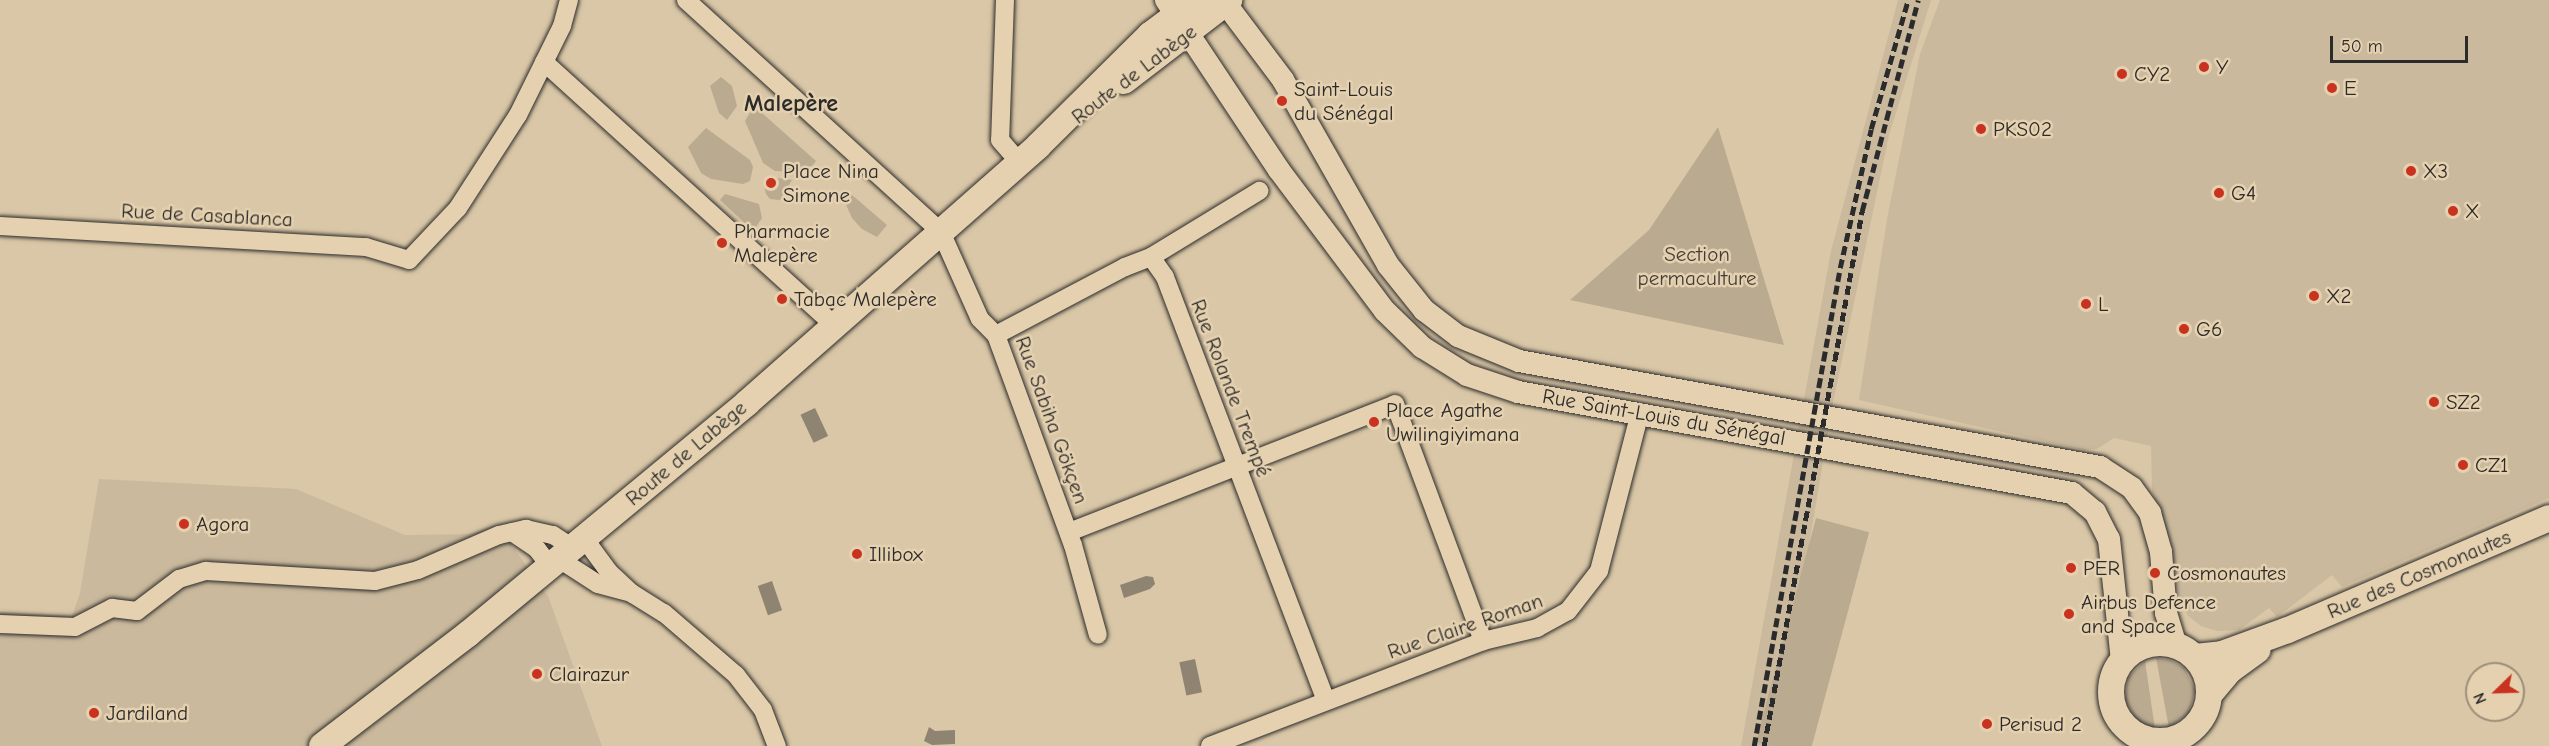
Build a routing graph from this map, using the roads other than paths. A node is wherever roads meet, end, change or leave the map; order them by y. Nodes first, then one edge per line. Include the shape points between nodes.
1 (569, 0) edge
2 (686, 0) edge
3 (1005, 0) edge
4 (1197, 0) edge
5 (1226, 1) edge
6 (1176, 17) edge
7 (544, 62) junction
8 (1028, 154) junction
9 (1259, 191) dead end
10 (0, 226) edge
11 (941, 232) junction
12 (1151, 257) junction
13 (833, 324) junction
14 (996, 335) junction
15 (1640, 412) junction
16 (1237, 467) junction
17 (2549, 518) edge
18 (512, 532) junction
19 (1069, 532) junction
20 (567, 553) junction
21 (633, 594) junction
22 (0, 624) edge
23 (2288, 630) junction
24 (1098, 635) dead end
25 (1483, 640) junction
26 (2185, 652) junction
27 (2122, 661) junction
28 (2209, 695) junction
29 (1325, 699) junction
30 (2184, 741) edge
31 (2142, 742) edge
32 (322, 746) edge
33 (777, 746) edge
34 (1210, 746) edge

1 - 7 street via 562,26
2 - 11 street
3 - 8 street via 1000,140
4 - 6 main road, Route de Labège
5 - 6 main road, Route de Labège
5 - 26 street, Rue Saint-Louis du Sénégal via 1283,80 1388,265 1424,310 1458,336 1519,361 2100,467 2120,478 2144,503 2157,532 2166,613
6 - 8 main road, Route de Labège via 1099,82
6 - 15 street, Rue Saint-Louis du Sénégal via 1279,170 1402,332 1444,362 1490,384
7 - 10 street, Rue de Casablanca via 518,114 458,208 409,260 366,247
7 - 13 street
8 - 11 main road, Route de Labège
9 - 12 street
11 - 13 main road, Route de Labège
11 - 14 street, Rue Sabiha Gökçen via 980,319
12 - 14 street
12 - 16 street, Rue Rolande Trempé via 1165,276
13 - 20 main road, Route de Labège via 747,403
14 - 19 street, Rue Sabiha Gökçen
15 - 25 street, Rue Claire Roman via 1605,555 1593,585 1568,611 1551,621
15 - 27 street, Rue Saint-Louis du Sénégal via 2072,493 2090,506 2109,539
16 - 19 street
16 - 25 street via 1395,404
16 - 29 street, Rue Rolande Trempé
17 - 23 main road, Rue des Cosmonautes
18 - 20 street via 537,549
18 - 20 street via 539,531
18 - 22 street via 418,570 375,581 206,571 179,579 137,611 112,608 75,627
19 - 24 street, Rue Sabiha Gökçen
20 - 21 street via 609,572
20 - 21 street via 598,584
20 - 32 main road, Route de Labège
21 - 33 street via 664,613 736,675 763,710
23 - 26 main road, Rue des Cosmonautes via 2222,654
23 - 28 main road, Rue des Cosmonautes via 2230,670
25 - 29 street, Rue Claire Roman
26 - 27 main road via 2148,644
26 - 28 main road via 2208,681
27 - 31 main road via 2113,677 2113,706 2119,719
28 - 30 main road via 2202,718
29 - 34 street, Rue Claire Roman via 1286,719
30 - 31 main road

